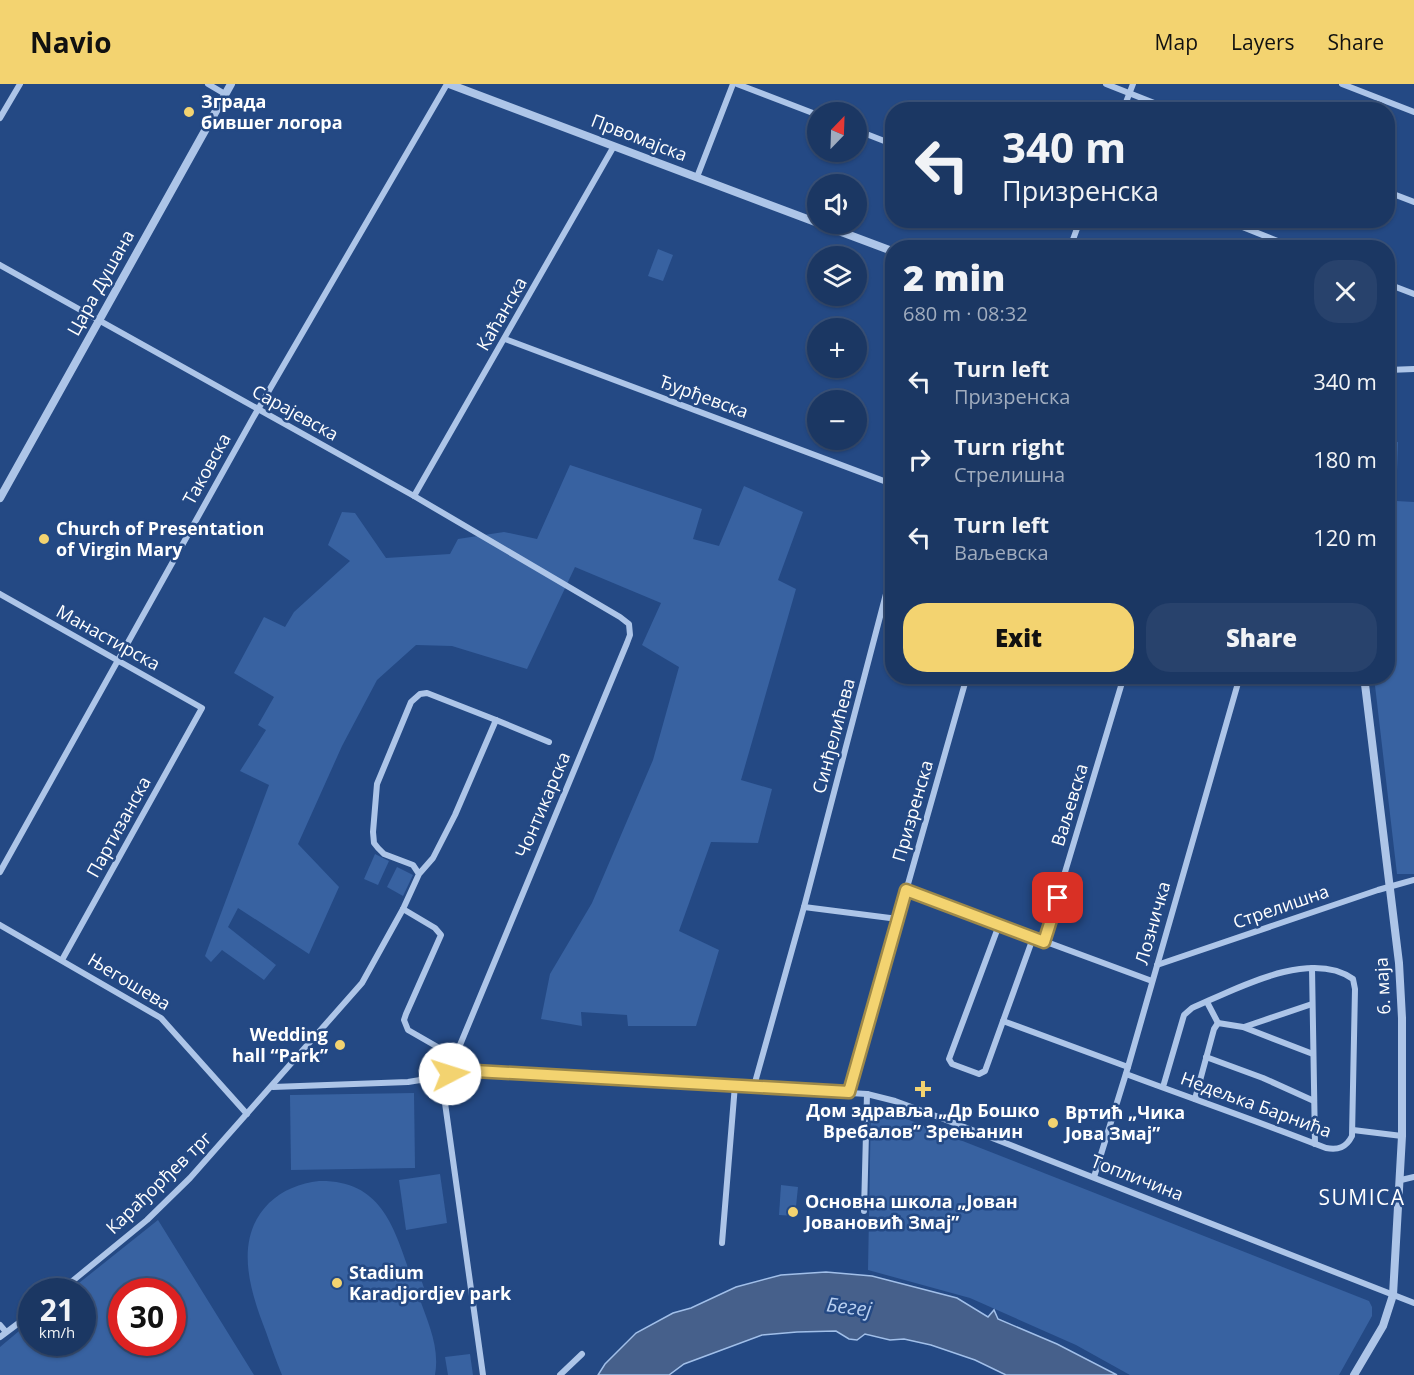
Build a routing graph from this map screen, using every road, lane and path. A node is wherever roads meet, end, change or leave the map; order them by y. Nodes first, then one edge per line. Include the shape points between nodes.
1 (20, 84) edge
2 (208, 84) edge
3 (231, 84) edge
4 (448, 84) edge
5 (735, 84) edge
6 (1106, 84) edge
7 (1133, 84) edge
8 (1342, 84) edge
9 (1130, 93) junction
10 (225, 94) junction
11 (1127, 102) edge
12 (1152, 102) edge
13 (1388, 102) edge
14 (1395, 105) edge
15 (807, 111) edge
16 (1414, 112) edge
17 (0, 118) edge
18 (867, 134) edge
19 (885, 141) edge
20 (614, 146) junction
21 (697, 177) junction
22 (1395, 195) edge
23 (1414, 202) edge
24 (807, 218) edge
25 (1246, 228) edge
26 (848, 234) edge
27 (1275, 240) edge
28 (885, 248) edge
29 (0, 265) edge
30 (1395, 287) edge
31 (1414, 294) edge
32 (99, 321) junction
33 (505, 339) junction
34 (1414, 369) edge
35 (1395, 370) edge
36 (258, 409) junction
37 (885, 481) edge
38 (414, 496) junction
39 (0, 498) edge
40 (574, 590) joint
41 (0, 594) edge
42 (885, 598) edge
43 (117, 660) junction
44 (965, 684) edge
45 (1122, 684) edge
46 (1238, 684) edge
47 (1365, 684) edge
48 (202, 708) joint
49 (496, 720) junction
50 (549, 742) dead end
51 (0, 872) edge
52 (419, 874) junction
53 (1414, 880) edge
54 (1389, 886) junction
55 (906, 890) junction
56 (804, 907) junction
57 (403, 909) junction
58 (898, 919) junction
59 (0, 925) edge
60 (999, 925) junction
61 (1033, 938) junction
62 (1044, 942) junction
63 (62, 960) junction
64 (1157, 964) junction
65 (1312, 968) junction
66 (1152, 981) junction
67 (1207, 1002) junction
68 (1312, 1004) junction
69 (1003, 1021) junction
70 (1218, 1023) junction
71 (1244, 1027) junction
72 (1313, 1054) junction
73 (455, 1057) junction
74 (1206, 1057) junction
75 (1127, 1070) junction
76 (450, 1074) junction
77 (735, 1085) junction
78 (754, 1086) junction
79 (273, 1087) junction
80 (1163, 1088) junction
81 (849, 1092) junction
82 (867, 1094) junction
83 (1195, 1099) junction
84 (1314, 1101) junction
85 (247, 1114) junction
86 (1353, 1130) junction
87 (1402, 1136) junction
88 (1315, 1144) junction
89 (1094, 1177) junction
90 (1414, 1177) edge
91 (1401, 1180) junction
92 (864, 1211) dead end
93 (722, 1243) dead end
94 (76, 1278) edge
95 (1393, 1295) junction
96 (1414, 1303) edge
97 (18, 1323) edge
98 (0, 1325) edge
99 (6, 1332) junction
100 (0, 1337) edge
101 (582, 1354) dead end
102 (483, 1375) edge
103 (560, 1375) edge
104 (1354, 1375) edge

1 - 17 street
2 - 10 street
3 - 10 street, Цара Душана
4 - 20 street, Првомајска
4 - 36 street, Таковска
5 - 15 street
5 - 21 street
6 - 9 street
7 - 9 street
8 - 13 street
9 - 11 street
9 - 12 street
10 - 32 street, Цара Душана
14 - 16 street
18 - 19 street
20 - 21 street, Првомајска
20 - 33 street, Каћанска
21 - 24 street, Првомајска
22 - 23 street
25 - 27 street
26 - 28 street, Првомајска
29 - 32 street, Сарајевска
30 - 31 street
32 - 36 street, Сарајевска
32 - 39 street, Цара Душана
33 - 37 street, Ђурђевска
33 - 38 street, Каћанска
34 - 35 street
36 - 38 street, Сарајевска
36 - 43 street, Таковска
38 - 40 street, Сарајевска
40 - 73 street, Чонтикарска via 625,620 630,635
41 - 43 street, Манастирска
42 - 56 street, Синђелићева
43 - 48 street, Манастирска
43 - 51 street, Таковска
44 - 55 street, Призренска
45 - 62 street, Ваљевска
46 - 64 street, Лозничка
47 - 54 street, 6. маја
48 - 63 street, Партизанска
49 - 50 street
49 - 52 street, Карађорђев трг via 442,841
49 - 52 street via 434,694 420,694 411,702 377,784 373,832 378,849 413,865
52 - 57 street, Карађорђев трг
53 - 54 street, Стрелишна
54 - 64 street, Стрелишна
54 - 87 street, 6. маја via 1399,963
55 - 58 street, Призренска
55 - 60 street
56 - 58 street
56 - 78 street, Синђелићева
57 - 73 street via 441,935 406,1014 405,1025
57 - 79 street, Карађорђев трг via 362,983
58 - 81 street, Призренска
59 - 63 street, Његошева
60 - 61 street
60 - 69 street via 949,1059 951,1064 979,1074 985,1071
61 - 62 street
61 - 69 street
62 - 66 street
63 - 85 street, Његошева via 162,1018
64 - 66 street, Лозничка
65 - 67 street via 1289,970
65 - 68 street
65 - 86 street via 1340,972 1355,984
66 - 75 street, Лозничка
67 - 70 street
67 - 80 street via 1184,1015
68 - 71 street
68 - 72 street
69 - 75 street, Недељка Барнића
70 - 71 street
70 - 74 street
71 - 72 street
72 - 84 street
73 - 76 street
74 - 83 street
74 - 84 street
75 - 80 street, Недељка Барнића
75 - 89 street, Лозничка
76 - 77 street, Топличина via 475,1071
76 - 79 street via 408,1082
76 - 102 street via 445,1103
77 - 78 street, Топличина
77 - 93 street
78 - 81 street, Топличина
79 - 85 street, Карађорђев трг
80 - 83 street, Недељка Барнића
81 - 82 street, Топличина
82 - 89 street, Топличина
82 - 92 street
83 - 88 street, Недељка Барнића
84 - 88 street
85 - 94 street, Карађорђев трг via 190,1179
86 - 87 street, Недељка Барнића
86 - 88 street, Недељка Барнића via 1351,1139 1339,1149
87 - 91 street, 6. маја
89 - 95 street, Топличина
90 - 91 street
91 - 95 street, 6. маја
95 - 96 street, Топличина
95 - 104 street, 6. маја via 1383,1326
97 - 99 street
98 - 99 street
99 - 100 street
101 - 103 street

